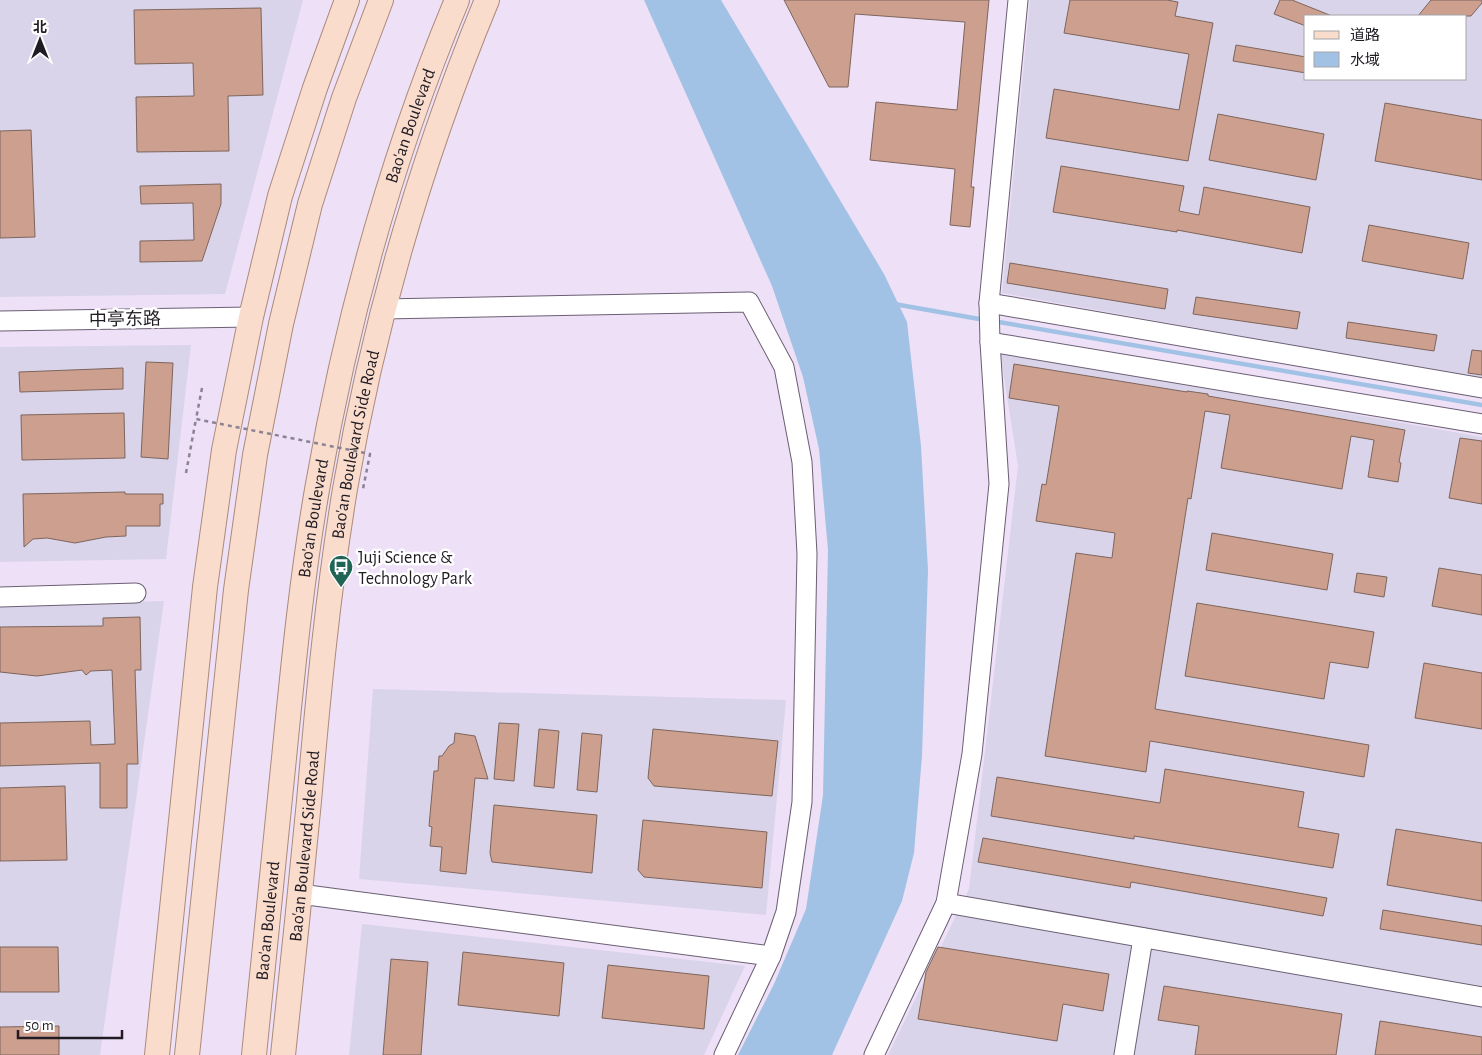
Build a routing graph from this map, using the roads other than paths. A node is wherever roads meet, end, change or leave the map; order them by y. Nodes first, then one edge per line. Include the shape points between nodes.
1 (347, 0) edge
2 (380, 0) edge
3 (457, 0) edge
4 (487, 0) edge
5 (1018, 0) edge
6 (297, 142) junction
7 (989, 307) junction
8 (384, 309) junction
9 (251, 317) junction
10 (0, 321) edge
11 (990, 337) junction
12 (1482, 388) edge
13 (1482, 424) edge
14 (352, 456) junction
15 (245, 526) junction
16 (136, 593) dead end
17 (0, 597) edge
18 (298, 616) junction
19 (195, 684) junction
20 (300, 894) junction
21 (946, 904) junction
22 (1143, 938) junction
23 (771, 956) junction
24 (1482, 997) edge
25 (157, 1055) edge
26 (187, 1055) edge
27 (254, 1055) edge
28 (283, 1055) edge
29 (724, 1055) edge
30 (874, 1055) edge
31 (1124, 1055) edge

1 - 6 main road
2 - 6 main road
2 - 15 main road via 310,204 256,446
3 - 18 main road, Bao'an Boulevard via 404,139 374,238 344,357 318,483
4 - 8 main road, Bao'an Boulevard Side Road via 430,148
5 - 7 street
6 - 9 main road via 280,196
7 - 11 street
7 - 12 street
8 - 14 main road, Bao'an Boulevard Side Road
8 - 23 street via 749,302 784,367 802,462 807,554 802,802 786,912
9 - 10 street, 中亭东路
9 - 19 main road via 224,450
11 - 13 street
11 - 21 street via 999,484 972,754
14 - 18 main road
14 - 20 main road, Bao'an Boulevard Side Road via 326,620
15 - 19 main road
15 - 26 main road
16 - 17 street
18 - 27 main road, Bao'an Boulevard
19 - 25 main road
20 - 23 street
20 - 28 main road, Bao'an Boulevard Side Road
21 - 22 street
21 - 30 street
22 - 24 street
22 - 31 street
23 - 29 street

